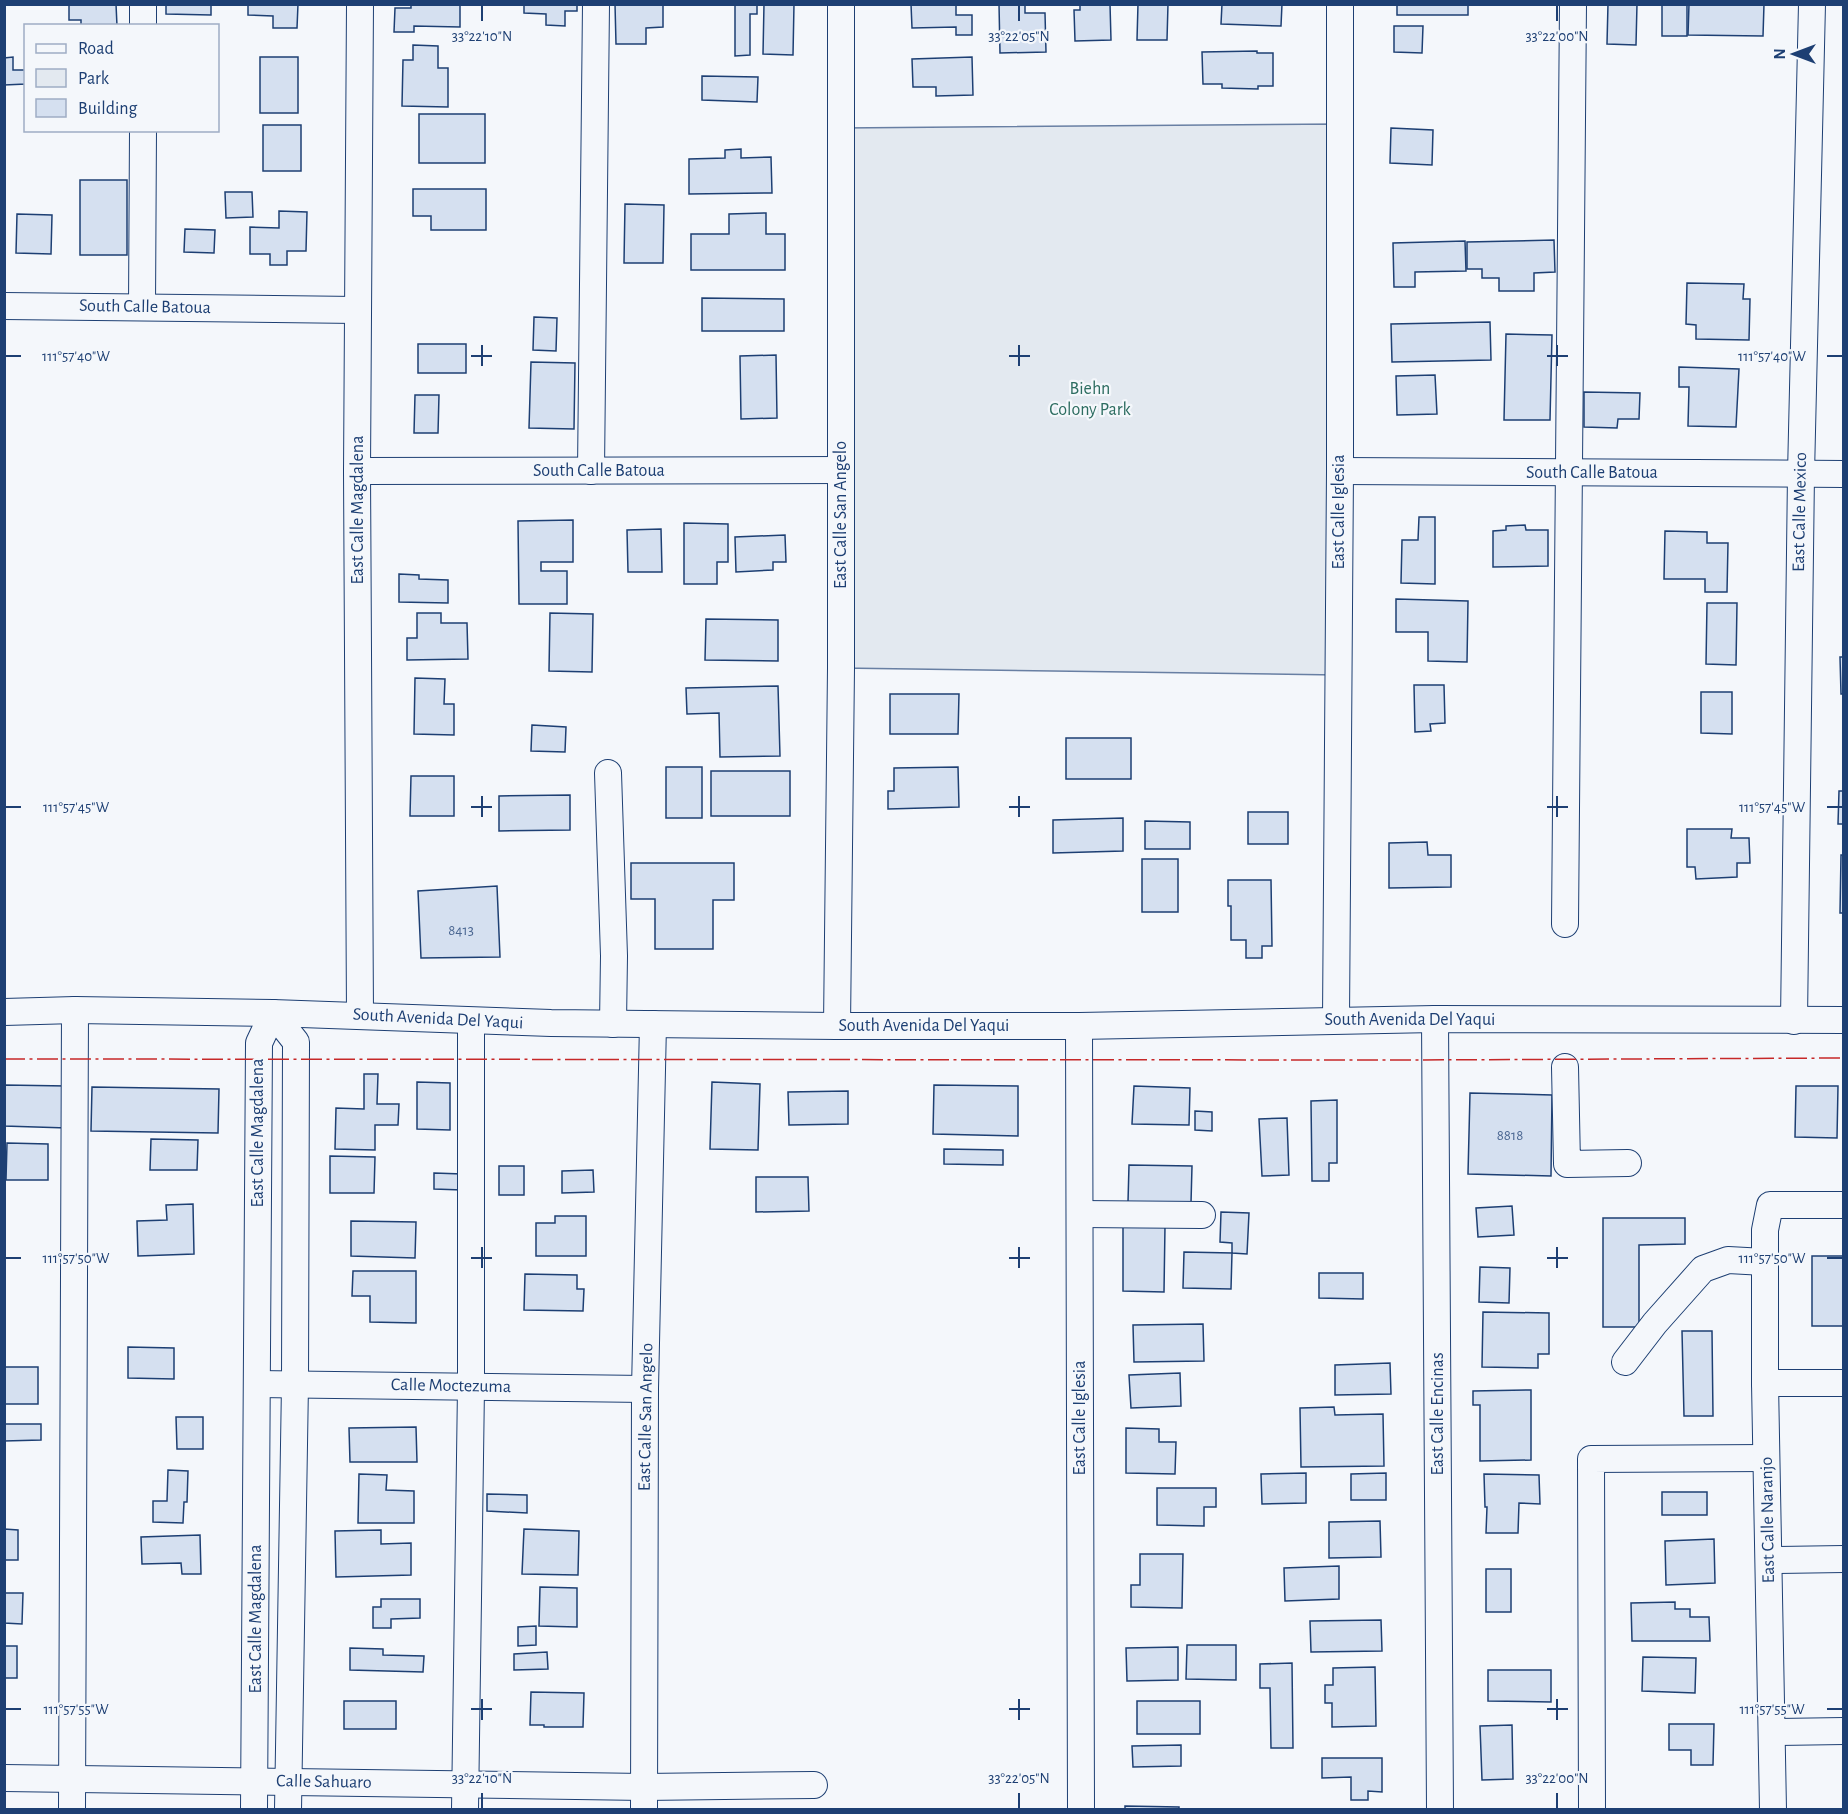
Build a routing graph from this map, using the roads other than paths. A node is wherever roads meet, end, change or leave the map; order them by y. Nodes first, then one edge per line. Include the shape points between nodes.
1 (143, 4) edge
2 (360, 4) edge
3 (596, 4) edge
4 (841, 4) edge
5 (1340, 4) edge
6 (1573, 4) edge
7 (1812, 4) edge
8 (143, 24) edge
9 (143, 132) edge
10 (4, 306) edge
11 (142, 307) junction
12 (357, 310) junction
13 (841, 470) junction
14 (357, 471) junction
15 (591, 471) junction
16 (1340, 471) junction
17 (1570, 473) junction
18 (1801, 474) junction
19 (1844, 474) edge
20 (608, 773) dead end
21 (1565, 924) dead end
22 (75, 1010) junction
23 (4, 1012) edge
24 (273, 1013) junction
25 (360, 1015) junction
26 (1436, 1019) junction
27 (1336, 1020) junction
28 (1844, 1020) edge
29 (471, 1021) junction
30 (1794, 1021) junction
31 (613, 1024) junction
32 (653, 1024) junction
33 (837, 1026) junction
34 (1079, 1026) junction
35 (1565, 1067) dead end
36 (1628, 1163) dead end
37 (1844, 1205) edge
38 (1080, 1215) junction
39 (1202, 1215) dead end
40 (1765, 1262) junction
41 (1625, 1362) dead end
42 (1765, 1383) junction
43 (1844, 1383) edge
44 (257, 1384) junction
45 (295, 1384) junction
46 (471, 1387) junction
47 (645, 1389) junction
48 (1767, 1458) junction
49 (1844, 1559) edge
50 (1769, 1560) junction
51 (1844, 1731) edge
52 (1773, 1732) junction
53 (4, 1778) edge
54 (72, 1779) junction
55 (255, 1781) junction
56 (289, 1781) junction
57 (465, 1784) junction
58 (814, 1785) dead end
59 (644, 1798) edge
60 (72, 1809) edge
61 (254, 1809) edge
62 (288, 1809) edge
63 (465, 1809) edge
64 (1081, 1809) edge
65 (1440, 1809) edge
66 (1592, 1809) edge
67 (1773, 1809) edge

1 - 8 street
2 - 12 street, East Calle Magdalena
3 - 15 street
4 - 13 street, East Calle San Angelo
5 - 16 street, East Calle Iglesia
6 - 17 street
7 - 18 street, East Calle Mexico
9 - 11 street
10 - 11 street, South Calle Batoua
11 - 12 street, South Calle Batoua
12 - 14 street, East Calle Magdalena
13 - 15 street, South Calle Batoua
13 - 33 street, East Calle San Angelo
14 - 15 street, South Calle Batoua
14 - 25 street, East Calle Magdalena
16 - 17 street, South Calle Batoua
16 - 27 street, East Calle Iglesia
17 - 18 street, South Calle Batoua
17 - 21 street
18 - 19 street, South Calle Batoua
18 - 30 street, East Calle Mexico
20 - 31 street
22 - 23 street, South Avenida Del Yaqui
22 - 24 street, South Avenida Del Yaqui
22 - 54 street
24 - 25 street, South Avenida Del Yaqui
24 - 44 street, East Calle Magdalena via 259,1043
24 - 45 street, East Calle Magdalena via 296,1042
25 - 29 street, South Avenida Del Yaqui
26 - 27 street, South Avenida Del Yaqui
26 - 30 street, South Avenida Del Yaqui
26 - 65 street, East Calle Encinas
27 - 34 street, South Avenida Del Yaqui
28 - 30 street, South Avenida Del Yaqui
29 - 31 street, South Avenida Del Yaqui
29 - 46 street
31 - 32 street, South Avenida Del Yaqui
32 - 33 street, South Avenida Del Yaqui
32 - 47 street, East Calle San Angelo
33 - 34 street, South Avenida Del Yaqui
34 - 38 street, East Calle Iglesia
35 - 36 street via 1568,1164
37 - 40 street, East Calle Naranjo via 1770,1205
38 - 39 street
38 - 64 street, East Calle Iglesia
40 - 41 street via 1728,1260 1703,1269
40 - 42 street, East Calle Naranjo
42 - 43 street
42 - 48 street, East Calle Naranjo
44 - 45 street, Calle Moctezuma
44 - 55 street, East Calle Magdalena
45 - 46 street, Calle Moctezuma
45 - 56 street, East Calle Magdalena
46 - 47 street, Calle Moctezuma
46 - 57 street
47 - 59 street, East Calle San Angelo
48 - 50 street, East Calle Naranjo
48 - 66 street via 1591,1460
49 - 50 street
50 - 52 street, East Calle Naranjo
51 - 52 street
52 - 67 street, East Calle Naranjo
53 - 54 street, Calle Sahuaro
54 - 55 street, Calle Sahuaro
54 - 60 street
55 - 56 street, Calle Sahuaro
55 - 61 street, East Calle Magdalena
56 - 57 street, Calle Sahuaro
56 - 62 street, East Calle Magdalena
57 - 59 street, Calle Sahuaro
57 - 63 street
58 - 59 street, Calle Sahuaro

